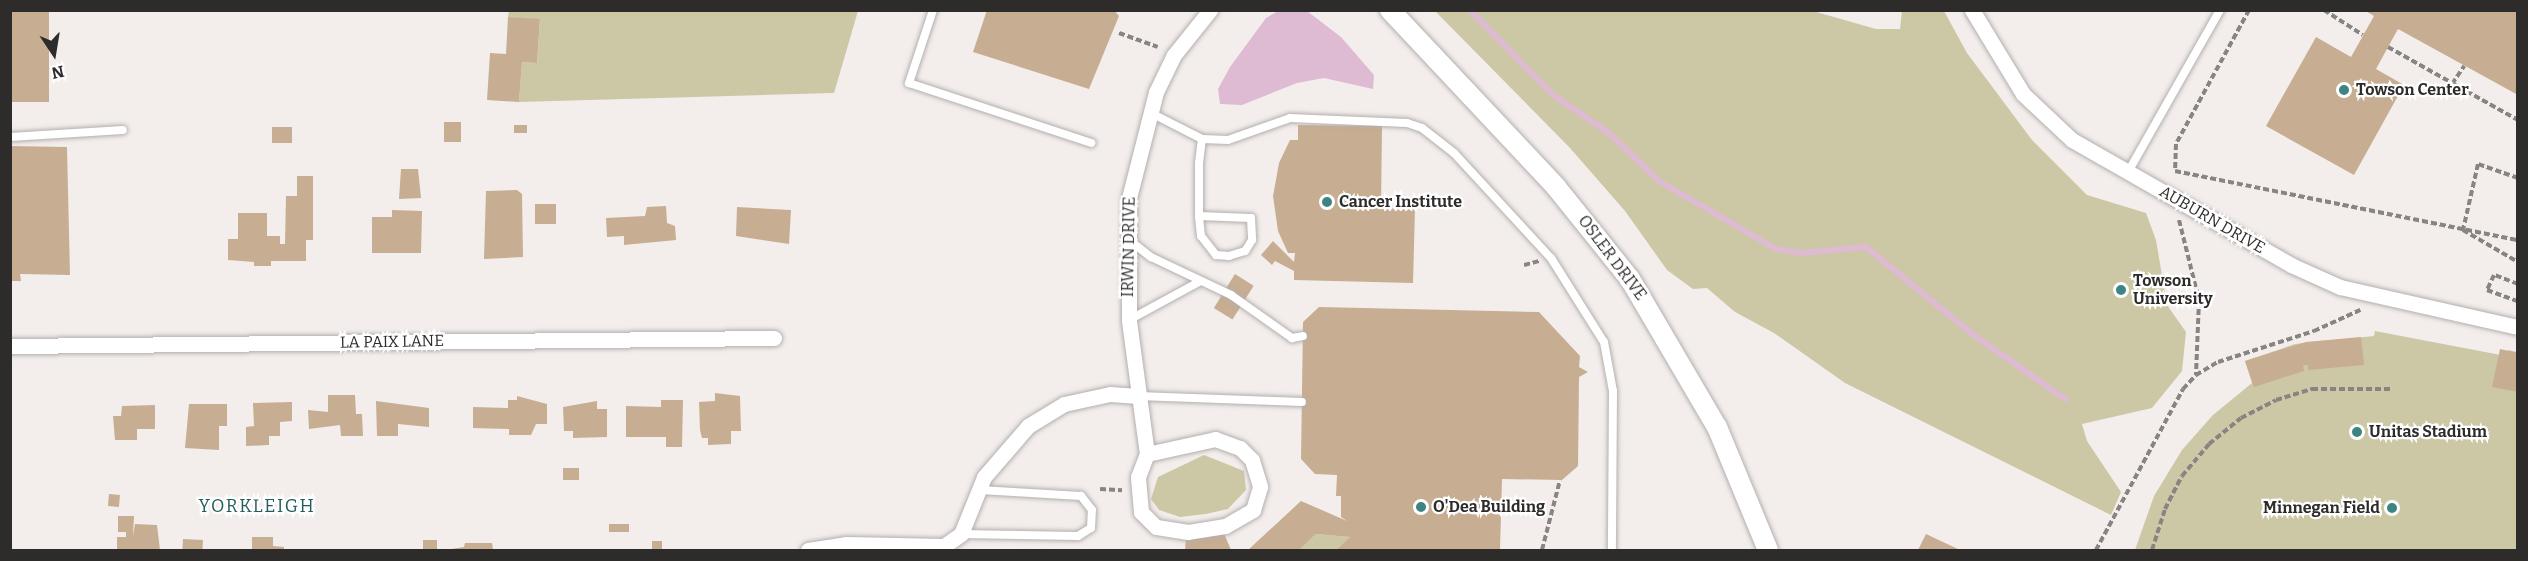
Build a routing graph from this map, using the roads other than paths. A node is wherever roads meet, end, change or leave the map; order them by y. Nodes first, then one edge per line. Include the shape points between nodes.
1 (933, 10) edge
2 (1210, 10) edge
3 (1390, 10) edge
4 (1972, 10) edge
5 (2220, 10) edge
6 (1148, 111) junction
7 (123, 130) dead end
8 (10, 137) edge
9 (1202, 140) junction
10 (1091, 143) dead end
11 (2128, 172) junction
12 (1199, 216) junction
13 (1126, 237) junction
14 (1199, 282) junction
15 (1128, 320) junction
16 (2517, 327) edge
17 (1303, 336) dead end
18 (774, 338) dead end
19 (10, 346) edge
20 (1138, 396) junction
21 (1302, 402) dead end
22 (1147, 454) junction
23 (980, 489) junction
24 (961, 534) junction
25 (883, 548) edge
26 (808, 550) edge
27 (1612, 550) edge
28 (1768, 550) edge

1 - 10 lane via 909,83
2 - 6 street, IRWIN DRIVE via 1174,56
3 - 28 street, OSLER DRIVE via 1556,187 1630,279 1713,418
4 - 11 street, AUBURN DRIVE via 2023,94 2049,123
5 - 11 lane
6 - 9 lane
6 - 13 street, IRWIN DRIVE via 1132,175
7 - 8 lane
9 - 12 lane
9 - 27 lane via 1228,140 1290,118 1334,118 1407,123 1442,143 1540,244 1604,342 1613,391
11 - 16 street, AUBURN DRIVE via 2291,265 2340,286
12 - 12 lane via 1201,236 1216,255 1245,251 1252,240 1251,218
13 - 14 lane via 1151,257
13 - 15 street, IRWIN DRIVE
14 - 15 lane
14 - 17 lane via 1231,295 1292,338
15 - 20 street, IRWIN DRIVE
18 - 19 street, LA PAIX LANE
20 - 21 lane
20 - 22 street, IRWIN DRIVE
20 - 23 street via 1110,394 1064,404 1037,420 997,459
22 - 22 street via 1138,477 1141,512 1156,527 1188,532 1225,526 1253,510 1260,487 1252,460 1240,448 1215,439
23 - 24 street
23 - 24 lane via 1081,496 1092,510 1091,528 1078,536
24 - 25 street via 944,546
25 - 26 street via 822,544

